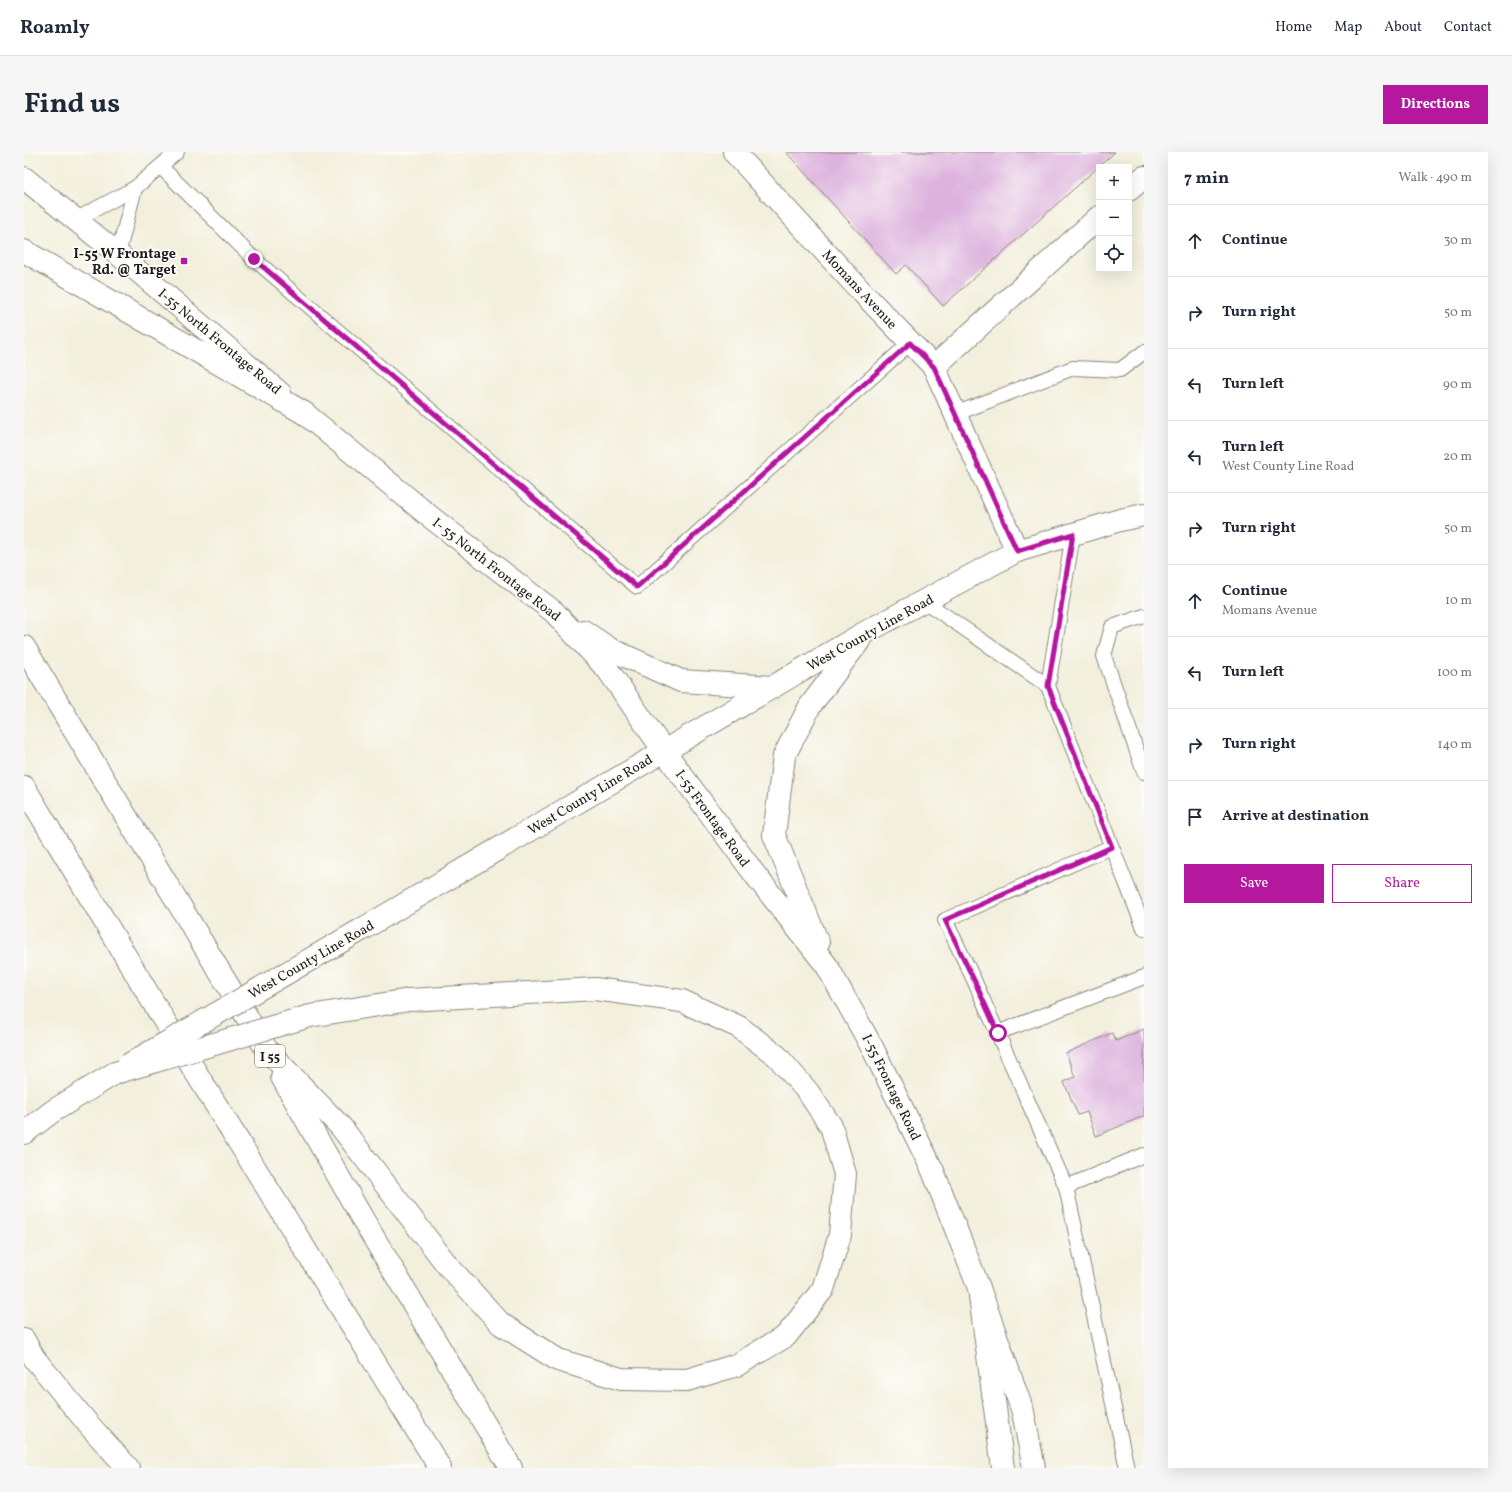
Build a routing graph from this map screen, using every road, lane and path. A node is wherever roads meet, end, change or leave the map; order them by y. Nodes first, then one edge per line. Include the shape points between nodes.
1 (177, 152) edge
2 (734, 152) edge
3 (161, 167) junction
4 (1144, 177) edge
5 (24, 178) edge
6 (1132, 187) edge
7 (135, 188) junction
8 (76, 220) junction
9 (1096, 220) edge
10 (24, 252) edge
11 (118, 254) junction
12 (910, 343) junction
13 (1144, 352) edge
14 (934, 367) junction
15 (304, 413) junction
16 (955, 414) junction
17 (1144, 508) edge
18 (1144, 515) edge
19 (1120, 520) junction
20 (1144, 523) edge
21 (1073, 534) junction
22 (1017, 551) junction
23 (924, 601) junction
24 (554, 612) junction
25 (1144, 616) edge
26 (864, 633) junction
27 (24, 647) edge
28 (1048, 686) junction
29 (773, 687) junction
30 (664, 751) junction
31 (1144, 772) edge
32 (24, 787) edge
33 (1112, 847) junction
34 (1144, 928) edge
35 (827, 966) junction
36 (1144, 977) edge
37 (998, 1033) junction
38 (266, 1049) junction
39 (115, 1073) junction
40 (24, 1133) edge
41 (1144, 1155) edge
42 (1066, 1187) junction
43 (979, 1288) junction
44 (27, 1349) edge
45 (128, 1468) edge
46 (440, 1468) edge
47 (511, 1468) edge
48 (1003, 1468) edge
49 (1034, 1468) edge
50 (1127, 1468) edge

1 - 3 lane
2 - 12 main road, Momans Avenue
3 - 7 lane
3 - 12 lane via 254,259 637,587
4 - 6 main road
5 - 8 main road, I-55 North Frontage Road
7 - 8 lane
7 - 11 lane
8 - 11 main road, I-55 North Frontage Road
9 - 14 main road
10 - 15 main road
11 - 15 main road, I-55 North Frontage Road
12 - 14 main road, Momans Avenue
13 - 16 lane via 1120,370 1073,368
14 - 16 main road
15 - 24 main road, I- 55 North Frontage Road via 433,519
16 - 22 main road
17 - 19 main road
18 - 19 main road, West County Line Road
19 - 20 main road
19 - 21 main road, West County Line Road
21 - 22 main road, West County Line Road
21 - 28 lane
22 - 23 main road, West County Line Road
23 - 26 main road, West County Line Road
23 - 28 lane
24 - 29 main road via 610,649 681,681
24 - 30 main road, I- 55 North Frontage Road via 608,670
25 - 31 lane via 1112,627 1104,656
26 - 29 main road, West County Line Road
26 - 35 main road via 810,706 784,756 774,835
27 - 38 main road, I 55
28 - 33 lane
29 - 30 main road, West County Line Road
30 - 35 main road, I-55 Frontage Road via 756,876
30 - 39 main road, West County Line Road, bridge
32 - 46 main road via 174,1038
33 - 34 lane
33 - 37 lane via 945,920
35 - 43 main road, I-55 Frontage Road via 872,1047 933,1171
36 - 37 lane
37 - 42 lane
38 - 39 main road, bridge via 341,1127 448,1266 501,1324 558,1360 621,1379 687,1380 737,1365 786,1336 823,1289 840,1235 845,1174 831,1126 808,1092 777,1056 739,1027 682,1001 595,989 409,1000 310,1016
38 - 47 main road, I 55 via 362,1218
39 - 40 main road, West County Line Road via 52,1111
41 - 42 lane
42 - 50 lane
43 - 48 main road
43 - 49 main road, I-55 Frontage Road via 1023,1412
44 - 45 main road

